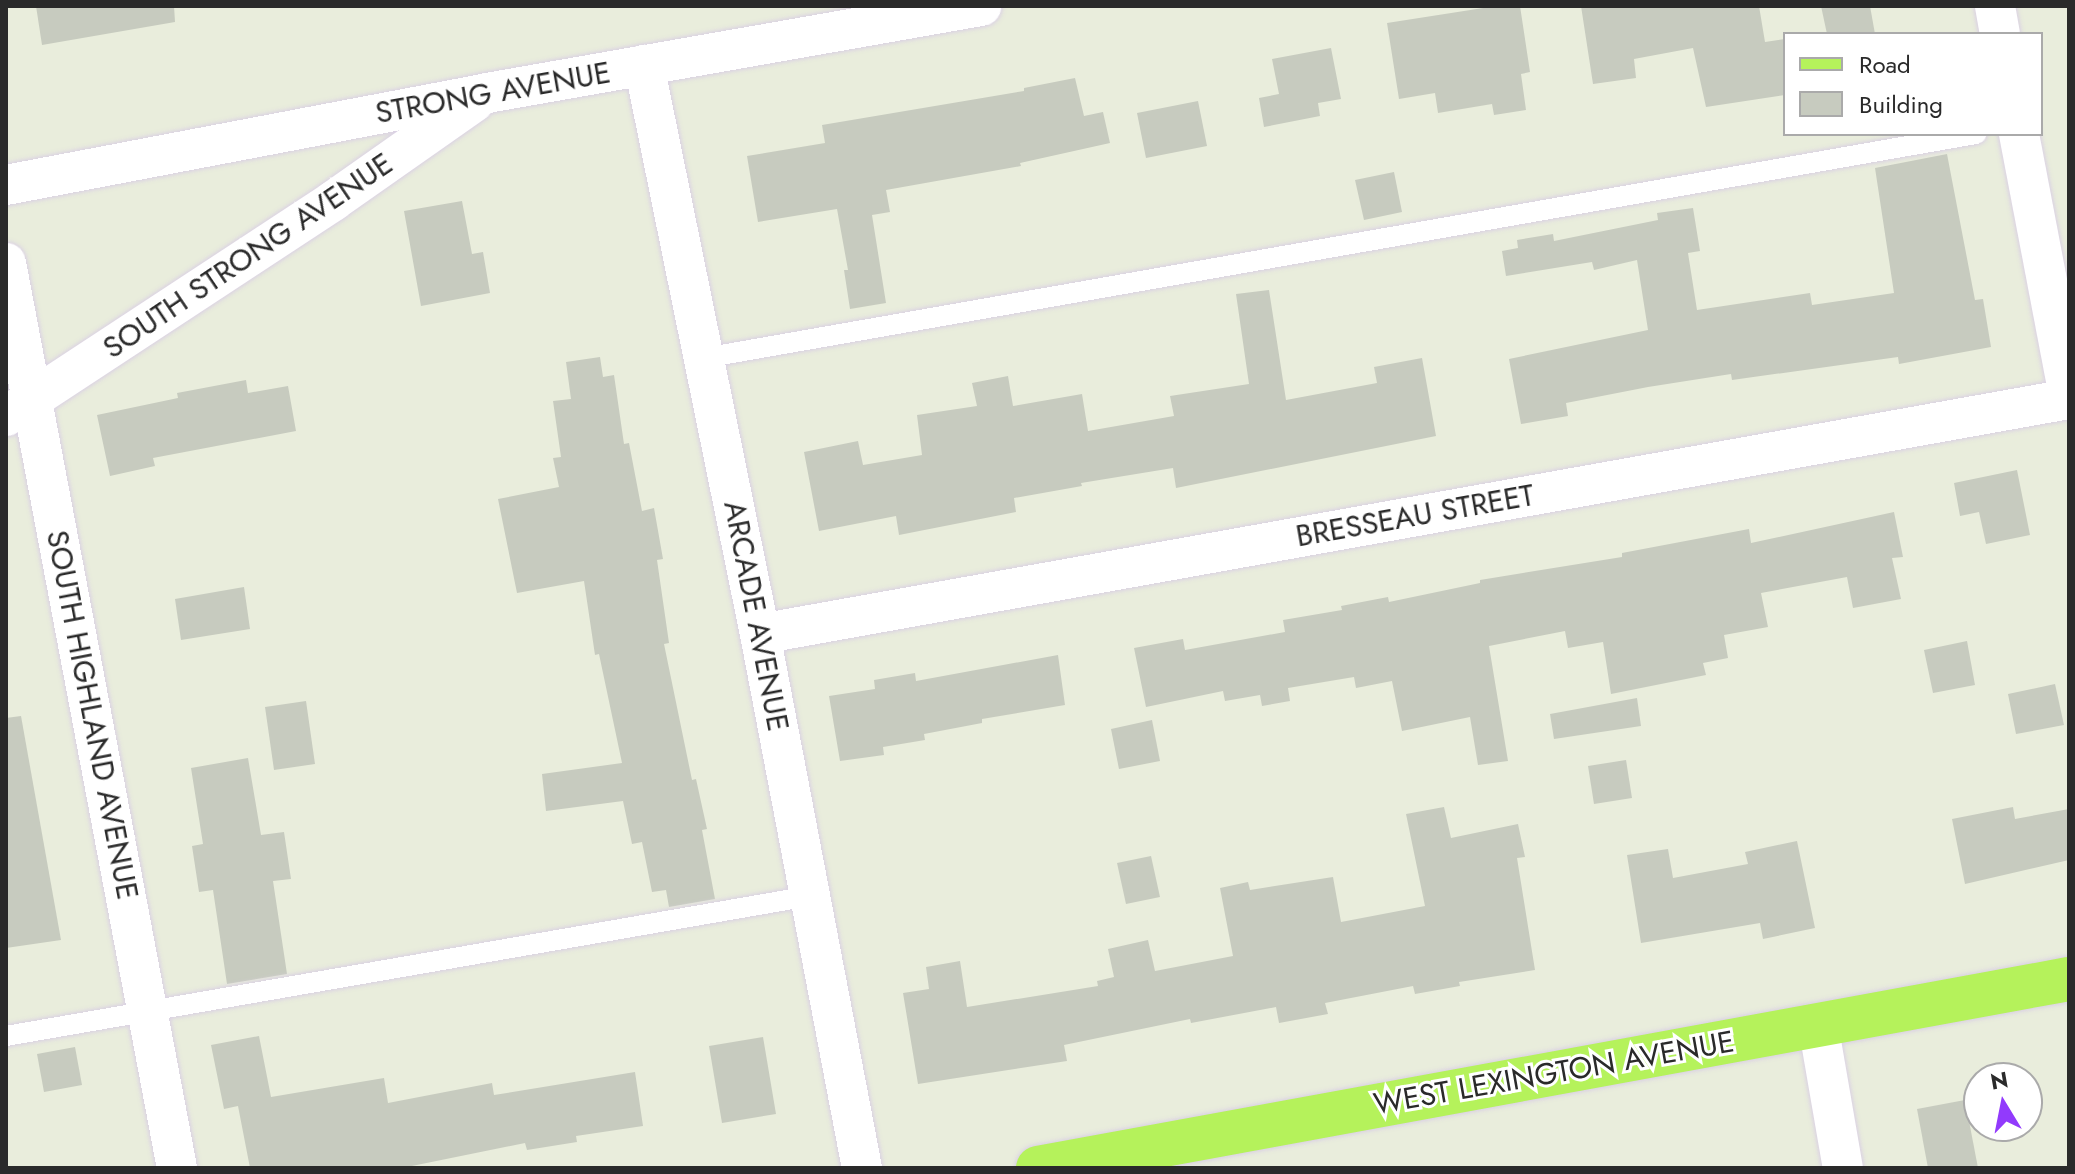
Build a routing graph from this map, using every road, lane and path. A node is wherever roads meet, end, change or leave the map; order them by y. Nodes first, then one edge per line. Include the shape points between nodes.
1 (981, 6) edge
2 (1995, 6) edge
3 (2000, 32) edge
4 (644, 65) junction
5 (487, 93) junction
6 (1965, 136) edge
7 (2019, 136) edge
8 (6, 185) edge
9 (6, 263) edge
10 (704, 358) junction
11 (2069, 397) edge
12 (19, 407) edge
13 (760, 634) junction
14 (810, 896) junction
15 (2069, 979) edge
16 (148, 1013) junction
17 (1818, 1024) junction
18 (6, 1036) edge
19 (177, 1168) edge
20 (862, 1168) edge
21 (1038, 1168) edge
22 (1843, 1168) edge

1 - 4 street, STRONG AVENUE
2 - 3 street
4 - 5 street, STRONG AVENUE
4 - 10 street, ARCADE AVENUE
5 - 8 street, STRONG AVENUE
5 - 12 street, SOUTH STRONG AVENUE
6 - 10 lane
7 - 11 street
9 - 12 street, SOUTH HIGHLAND AVENUE
10 - 13 street, ARCADE AVENUE
11 - 13 street, BRESSEAU STREET
12 - 16 street, SOUTH HIGHLAND AVENUE
13 - 14 street, ARCADE AVENUE
14 - 16 lane
14 - 20 street, ARCADE AVENUE
15 - 17 main road, WEST LEXINGTON AVENUE
16 - 18 lane
16 - 19 street, SOUTH HIGHLAND AVENUE
17 - 21 main road, WEST LEXINGTON AVENUE
17 - 22 street

